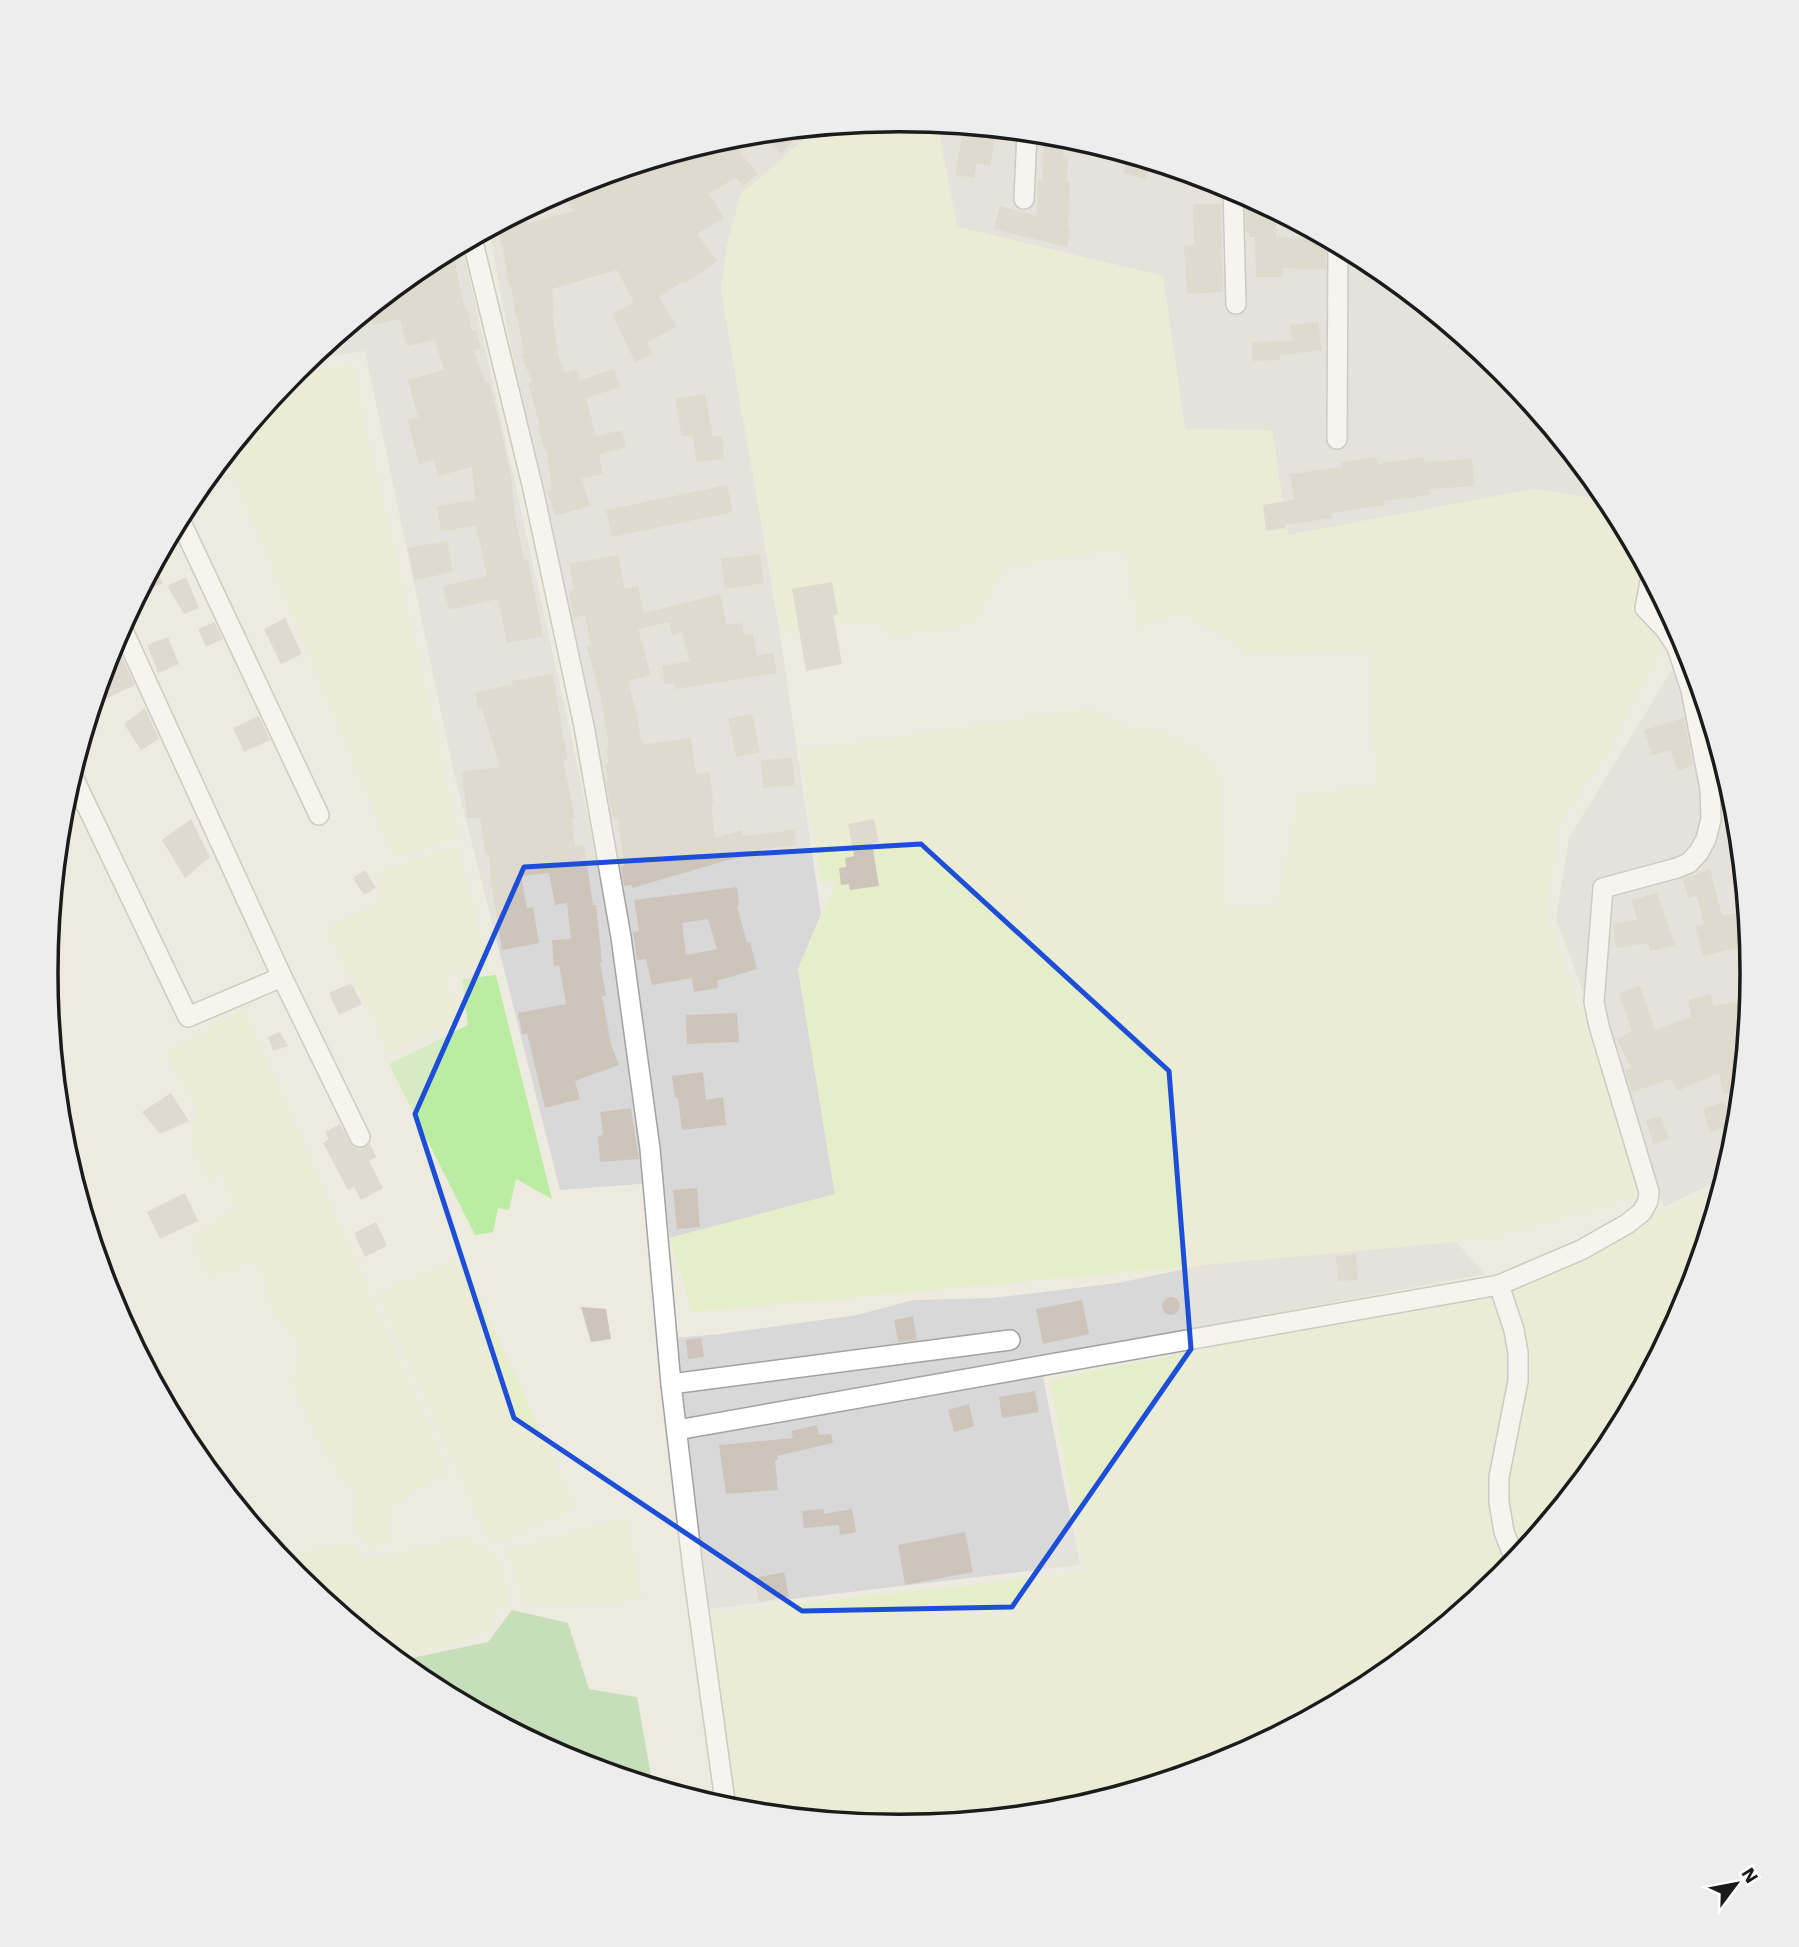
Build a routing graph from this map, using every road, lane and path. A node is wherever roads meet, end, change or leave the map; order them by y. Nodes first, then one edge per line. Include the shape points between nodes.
1 (1027, 142) edge
2 (1024, 199) dead end
3 (1233, 201) edge
4 (474, 248) edge
5 (1338, 256) edge
6 (1236, 304) dead end
7 (1337, 439) dead end
8 (185, 530) edge
9 (1648, 591) edge
10 (1671, 638) edge
11 (127, 640) edge
12 (1686, 675) edge
13 (79, 789) edge
14 (319, 814) dead end
15 (282, 978) junction
16 (360, 1137) dead end
17 (1499, 1285) junction
18 (1010, 1340) dead end
19 (671, 1384) junction
20 (677, 1430) junction
21 (1512, 1551) edge
22 (724, 1797) edge

1 - 2 street
3 - 6 street
4 - 19 street via 584,726 621,936 648,1136
5 - 7 street
8 - 14 street
9 - 10 street via 1645,608
11 - 15 street
12 - 17 street via 1710,789 1706,839 1689,863 1603,888 1594,1002 1648,1201 1627,1224 1581,1250
13 - 15 street via 188,1017
15 - 16 street
17 - 20 street
17 - 21 street via 1518,1353 1518,1381 1499,1477 1504,1532
18 - 19 street
19 - 20 street
20 - 22 street

